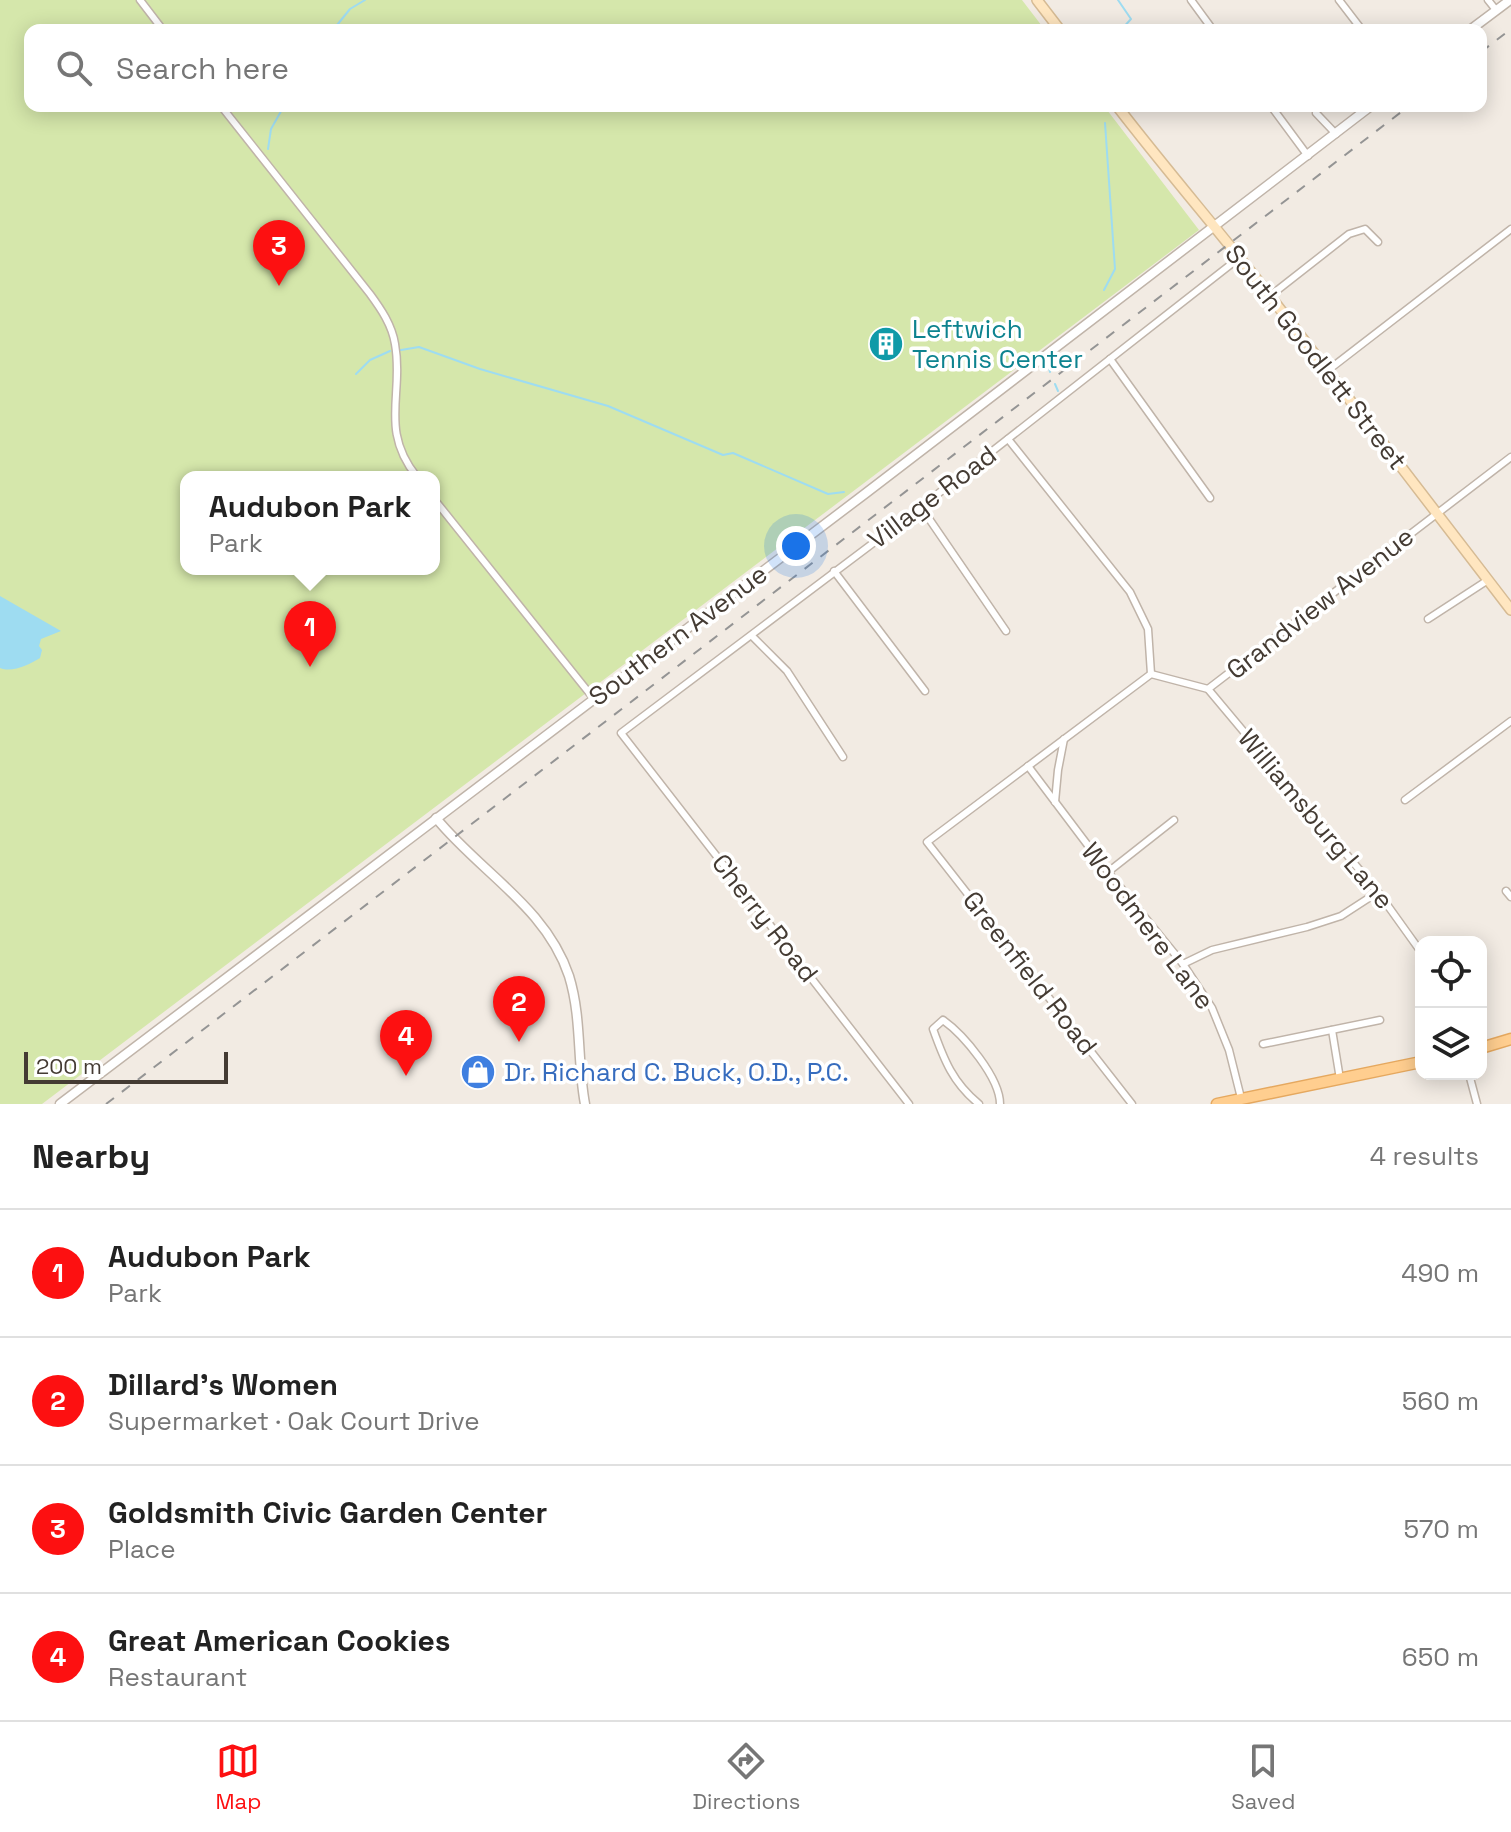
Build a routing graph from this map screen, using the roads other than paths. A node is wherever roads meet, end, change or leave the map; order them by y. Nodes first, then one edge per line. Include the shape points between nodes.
1 (140, 0) edge
2 (1037, 0) edge
3 (1191, 0) edge
4 (1339, 0) edge
5 (1488, 0) edge
6 (1510, 0) edge
7 (1496, 10) junction
8 (158, 24) edge
9 (1055, 24) edge
10 (1209, 24) edge
11 (1357, 24) edge
12 (1478, 24) edge
13 (226, 112) edge
14 (1122, 112) edge
15 (1275, 112) edge
16 (1364, 112) edge
17 (1316, 113) dead end
18 (1336, 134) junction
19 (1308, 156) junction
20 (1214, 226) junction
21 (1511, 229) edge
22 (1378, 242) dead end
23 (1239, 258) junction
24 (1270, 296) junction
25 (1110, 359) junction
26 (1327, 372) junction
27 (1008, 439) junction
28 (1511, 457) edge
29 (413, 471) edge
30 (1210, 498) dead end
31 (440, 506) edge
32 (921, 507) junction
33 (1438, 513) junction
34 (834, 571) junction
35 (1488, 580) junction
36 (1511, 610) edge
37 (1428, 619) dead end
38 (1006, 631) dead end
39 (752, 636) junction
40 (1151, 674) junction
41 (1208, 689) junction
42 (925, 691) dead end
43 (594, 699) junction
44 (1511, 721) edge
45 (621, 733) joint
46 (1064, 739) junction
47 (843, 757) dead end
48 (1028, 766) junction
49 (1405, 800) dead end
50 (1055, 802) junction
51 (436, 818) junction
52 (1174, 820) dead end
53 (1108, 872) junction
54 (1378, 892) junction
55 (1415, 944) edge
56 (1183, 964) junction
57 (1380, 1020) dead end
58 (1332, 1030) junction
59 (1511, 1039) edge
60 (1263, 1044) dead end
61 (1487, 1046) edge
62 (1415, 1063) edge
63 (1340, 1079) junction
64 (1471, 1080) edge
65 (1241, 1098) junction
66 (60, 1104) edge
67 (585, 1104) edge
68 (909, 1104) edge
69 (979, 1104) edge
70 (1000, 1104) edge
71 (1132, 1104) edge
72 (1217, 1104) edge
73 (1477, 1104) edge

1 - 8 street
2 - 9 main road
3 - 10 street
4 - 11 street
5 - 7 street
6 - 7 street
7 - 12 street
13 - 29 street via 387,320 396,346 399,448
14 - 20 main road, South Goodlett Street
15 - 19 street
16 - 18 street, Southern Avenue
17 - 18 street
18 - 19 street, Southern Avenue
19 - 20 street, Southern Avenue
20 - 23 main road, South Goodlett Street
20 - 43 street, Southern Avenue
21 - 26 street
22 - 24 street via 1365,229 1349,234
23 - 24 main road, South Goodlett Street
23 - 25 street, Village Road
24 - 26 main road, South Goodlett Street
25 - 27 street, Village Road
25 - 30 street
26 - 33 main road, South Goodlett Street
27 - 32 street, Village Road
27 - 40 street via 1130,592 1148,629
28 - 33 street, Grandview Avenue
31 - 43 street
32 - 34 street, Village Road
32 - 38 street
33 - 35 main road, South Goodlett Street
33 - 41 street, Grandview Avenue
34 - 39 street, Village Road
34 - 42 street
35 - 36 main road, South Goodlett Street
35 - 37 street
39 - 45 street, Village Road
39 - 47 street via 787,671
40 - 41 street, Grandview Avenue
40 - 46 street
41 - 54 street, Williamsburg Lane
43 - 51 street, Southern Avenue
44 - 49 street
45 - 68 street, Cherry Road
46 - 48 street
46 - 50 street
48 - 50 street, Woodmere Lane
48 - 71 street, Greenfield Road via 927,842
50 - 53 street, Woodmere Lane
51 - 66 street, Southern Avenue
51 - 67 street via 536,918 551,940 568,976 578,1019
52 - 53 street
53 - 56 street, Woodmere Lane
54 - 55 street, Williamsburg Lane
54 - 56 street via 1341,916 1225,946
56 - 65 street, Woodmere Lane via 1212,1008
57 - 58 street
58 - 60 street
58 - 63 street
59 - 61 main road
62 - 63 main road
63 - 65 main road
64 - 73 street
65 - 72 main road
69 - 70 street via 962,1091 944,1059 933,1029 943,1020 958,1030 981,1061 1000,1092

